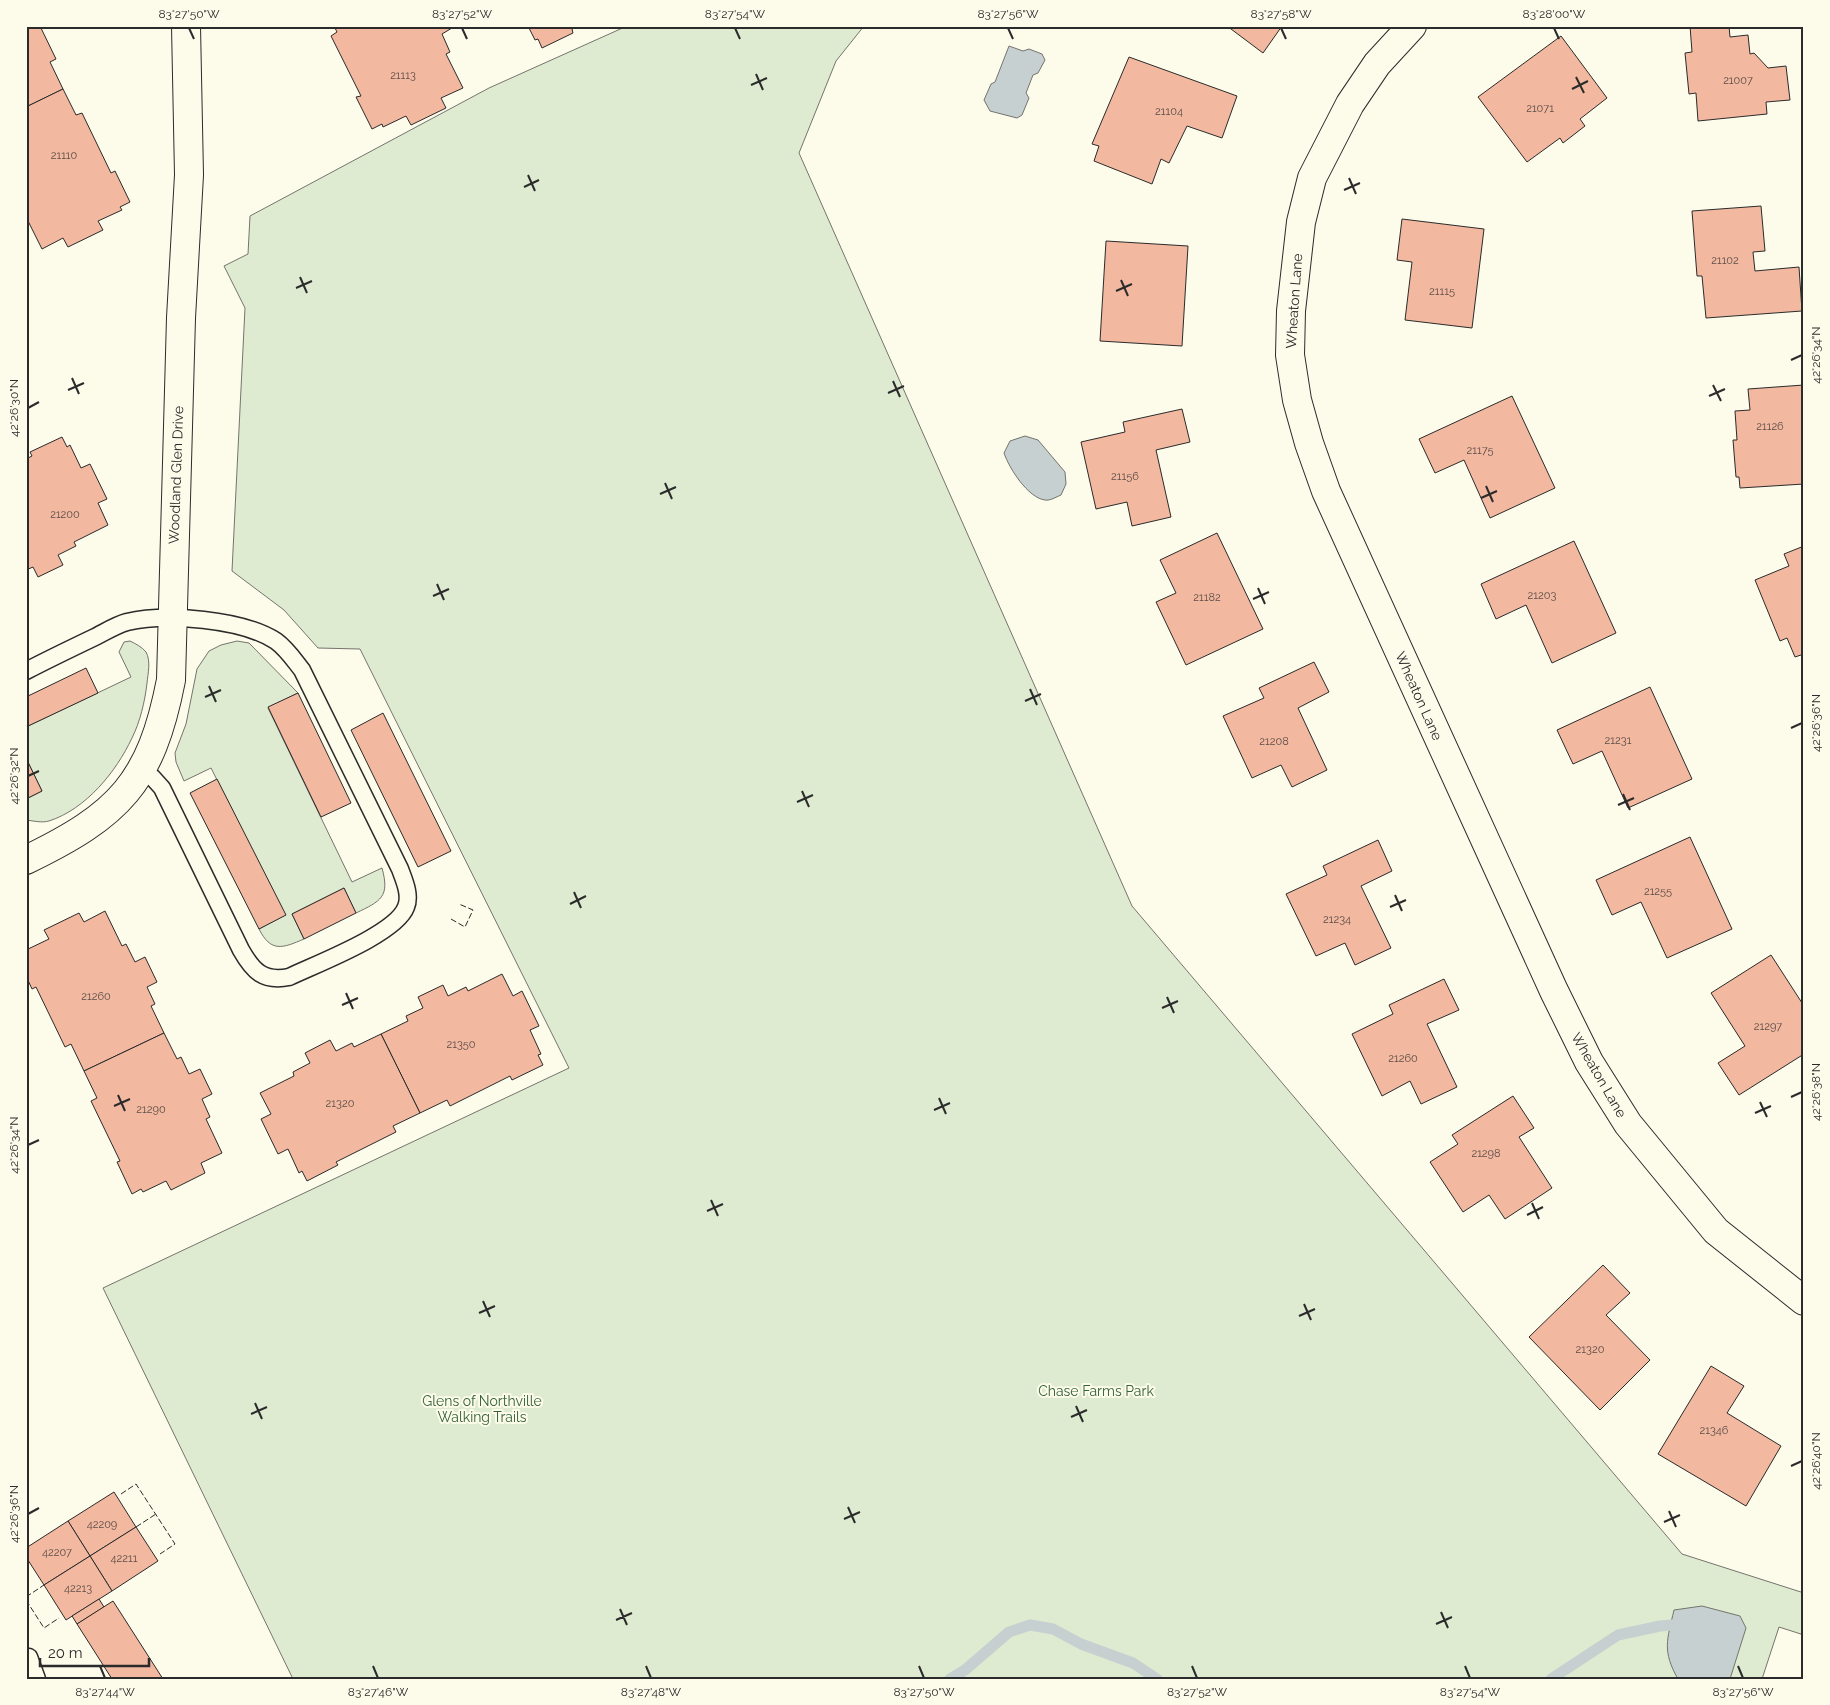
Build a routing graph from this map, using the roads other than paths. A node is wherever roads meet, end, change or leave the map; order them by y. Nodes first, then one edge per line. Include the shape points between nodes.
1 (186, 26) edge
2 (1412, 26) edge
3 (172, 619) junction
4 (26, 670) edge
5 (142, 770) junction
6 (26, 860) edge
7 (1804, 1302) edge
8 (29, 1657) dead end
9 (37, 1679) edge

1 - 3 street, Woodland Glen Drive via 189,175 181,318
2 - 7 street, Wheaton Lane via 1377,64 1346,111 1312,178 1300,222 1290,355 1297,400 1309,443 1338,517 1589,1062 1628,1124 1716,1231
3 - 4 lane via 125,623
3 - 5 street, Woodland Glen Drive via 170,680 164,714 154,747
3 - 5 lane via 229,624 259,632 291,655 302,670 400,869 407,887 407,906 397,922 381,933 297,973 274,980 260,974 249,964 170,803 153,778
5 - 6 street, Woodland Glen Drive via 129,789 89,826
8 - 9 lane

